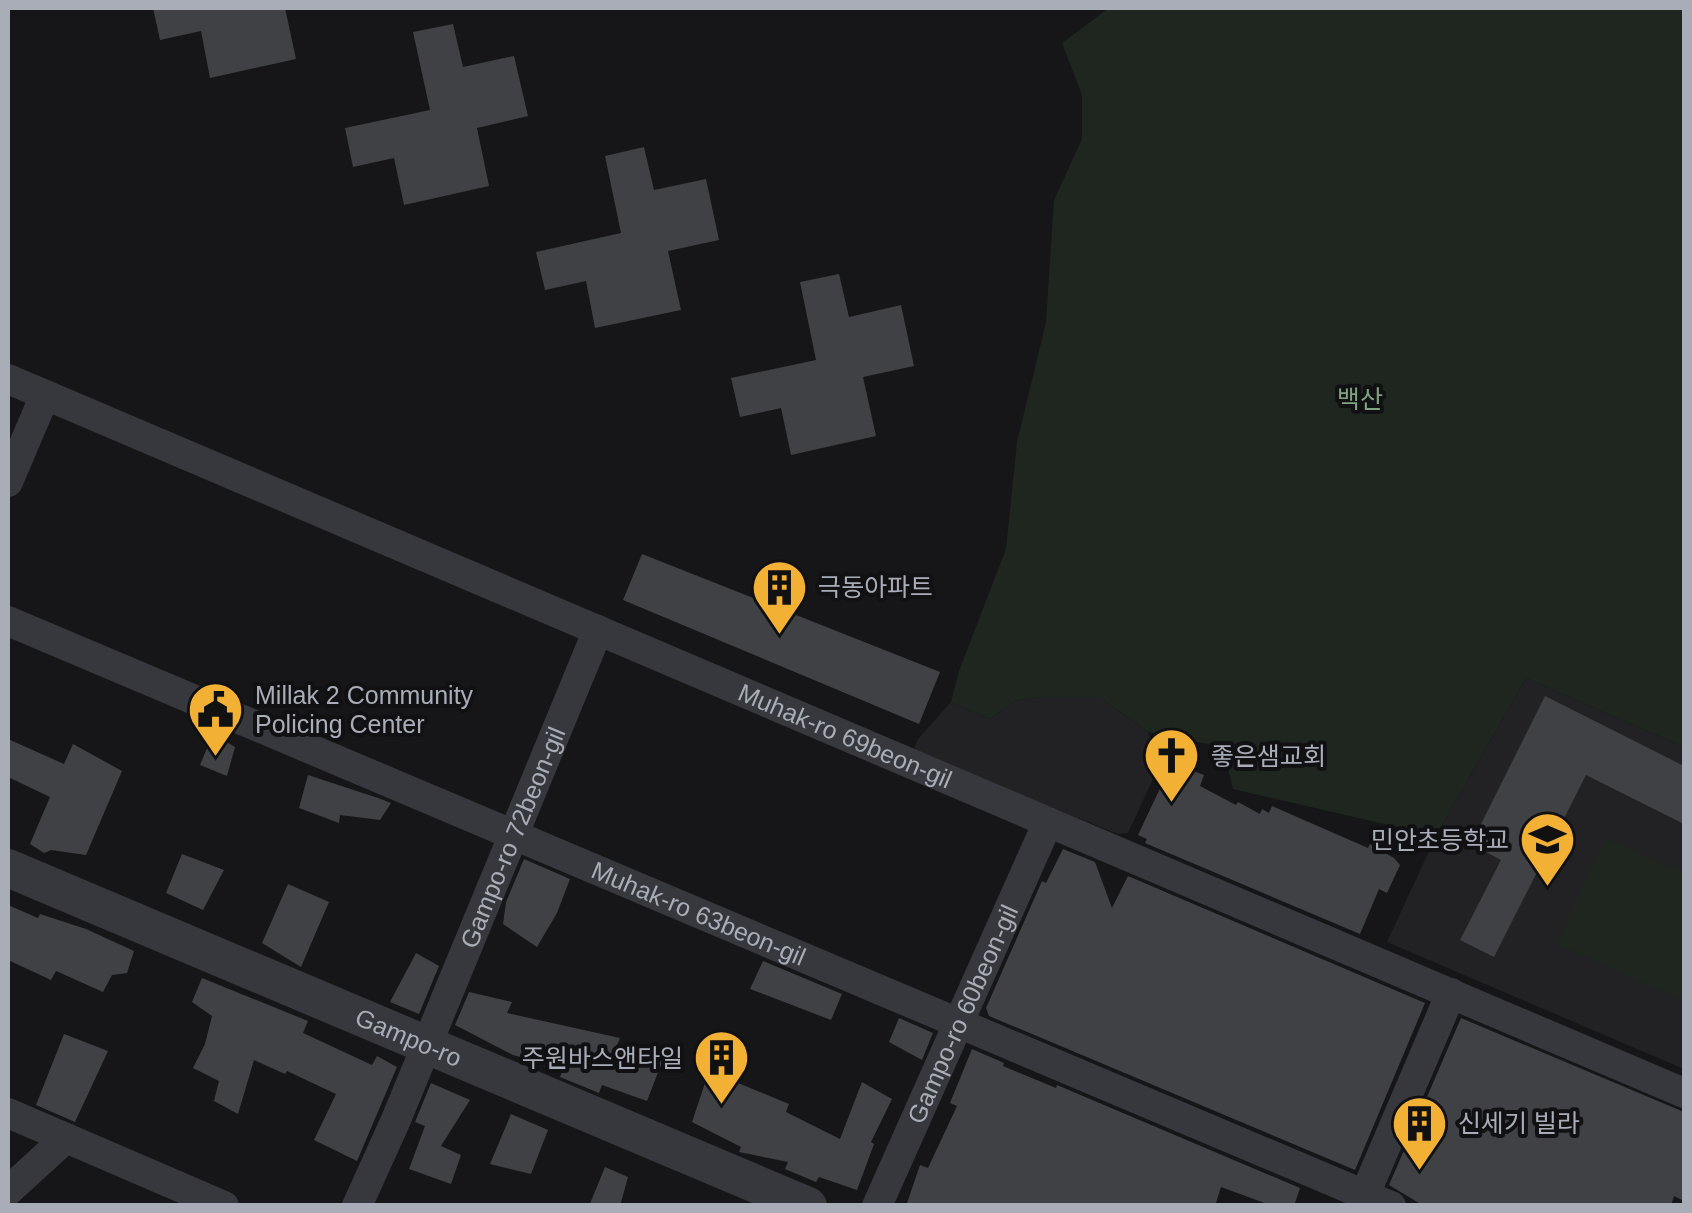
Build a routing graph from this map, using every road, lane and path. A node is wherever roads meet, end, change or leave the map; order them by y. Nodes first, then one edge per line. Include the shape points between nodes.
1 (8, 379) edge
2 (46, 395) junction
3 (8, 482) edge
4 (8, 621) edge
5 (598, 630) junction
6 (1048, 822) junction
7 (514, 834) junction
8 (8, 868) edge
9 (1451, 993) junction
10 (958, 1023) junction
11 (427, 1045) junction
12 (1684, 1092) edge
13 (8, 1113) edge
14 (66, 1138) junction
15 (8, 1191) edge
16 (1372, 1202) edge
17 (224, 1206) edge
18 (357, 1206) edge
19 (808, 1206) edge
20 (876, 1206) edge

1 - 2 street, Muhak-ro 69beon-gil
2 - 3 street
2 - 5 street, Muhak-ro 69beon-gil
4 - 7 street, Muhak-ro 63beon-gil
5 - 6 street, Muhak-ro 69beon-gil
5 - 7 street, Gampo-ro 72beon-gil
6 - 9 street, Muhak-ro 69beon-gil
6 - 10 street, Gampo-ro 60beon-gil
7 - 10 street, Muhak-ro 63beon-gil
7 - 11 street, Gampo-ro 72beon-gil
8 - 11 street, Gampo-ro
9 - 12 street, Muhak-ro 69beon-gil
9 - 16 street
10 - 16 street, Muhak-ro 63beon-gil
10 - 20 street, Gampo-ro 60beon-gil
11 - 18 street, Gampo-ro 72beon-gil
11 - 19 street, Gampo-ro
13 - 14 street
14 - 15 street
14 - 17 street

